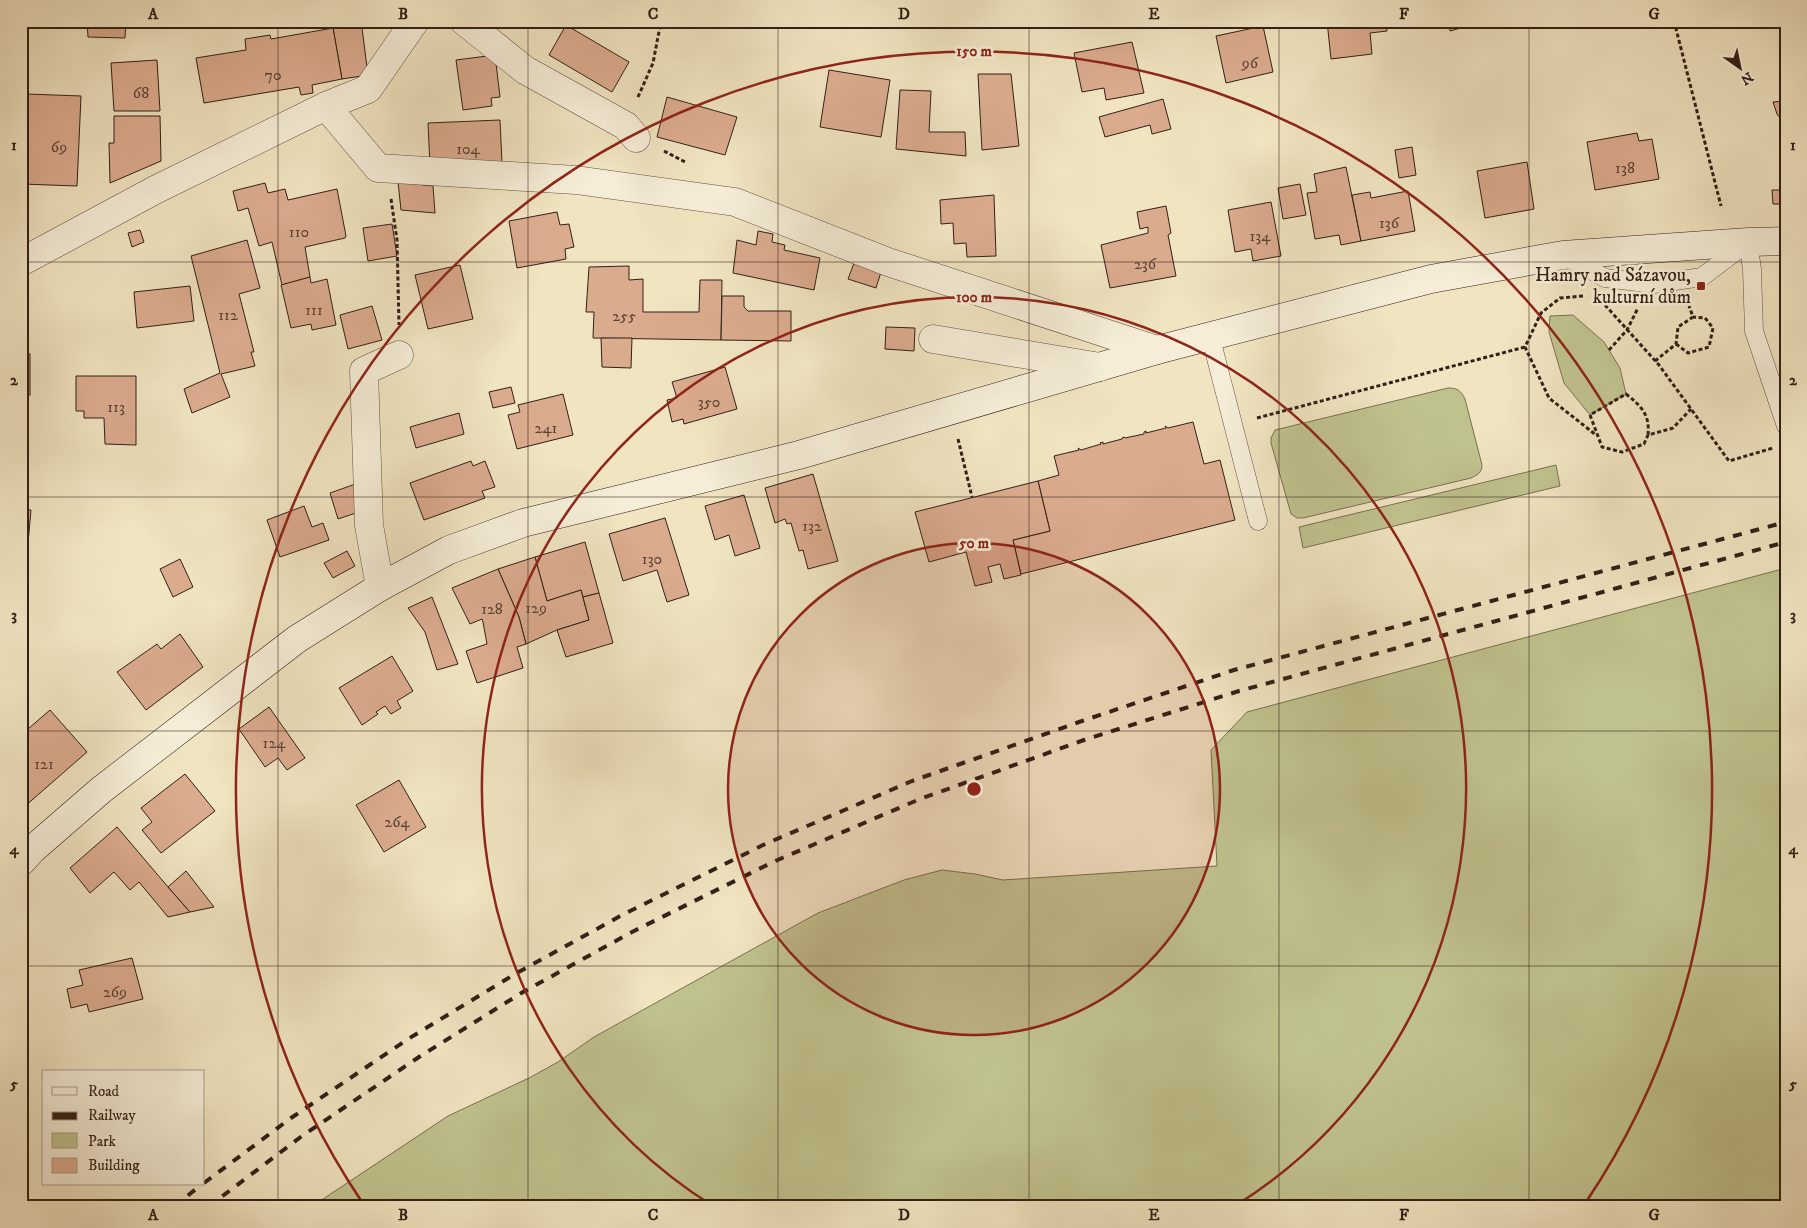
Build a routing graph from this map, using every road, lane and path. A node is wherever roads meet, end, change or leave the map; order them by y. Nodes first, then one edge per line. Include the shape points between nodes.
1 (415, 21) edge
2 (464, 21) edge
3 (661, 21) edge
4 (1674, 21) edge
5 (326, 106) junction
6 (631, 132) joint
7 (386, 169) junction
8 (1721, 206) dead end
9 (1786, 241) edge
10 (1748, 242) junction
11 (1563, 255) junction
12 (21, 262) edge
13 (1587, 295) dead end
14 (1602, 301) dead end
15 (1641, 301) dead end
16 (1689, 303) dead end
17 (1693, 317) junction
18 (1628, 330) junction
19 (1210, 335) junction
20 (933, 339) dead end
21 (1676, 344) junction
22 (1525, 347) junction
23 (1157, 350) junction
24 (1609, 350) dead end
25 (400, 355) joint
26 (1655, 361) junction
27 (1100, 367) junction
28 (1691, 409) junction
29 (1233, 425) junction
30 (1786, 426) edge
31 (1648, 435) junction
32 (1596, 436) junction
33 (957, 438) dead end
34 (1776, 447) dead end
35 (972, 498) dead end
36 (1258, 521) dead end
37 (380, 587) junction
38 (21, 862) edge

1 - 5 street via 368,89
2 - 6 street via 525,70
3 - 6 path via 653,64
4 - 8 path
5 - 7 street via 378,168
5 - 12 street via 154,190
7 - 23 street via 576,180 735,202 888,262
7 - 25 path via 397,240
9 - 10 street
10 - 11 street
10 - 11 lane via 1702,278 1654,284 1606,278
10 - 30 lane via 1754,331
11 - 19 street via 1431,279
13 - 22 path via 1560,298 1541,313
14 - 18 path
15 - 18 path
16 - 17 path
17 - 21 path via 1678,327
17 - 21 path via 1705,318 1714,328 1709,347 1688,353
18 - 24 path
18 - 26 path
19 - 23 street
19 - 29 lane
20 - 27 street
21 - 26 path
22 - 29 path
22 - 32 path via 1549,398
23 - 27 street
25 - 37 street via 364,371 369,525
26 - 28 path
27 - 37 street via 799,455 523,522 450,550
28 - 31 path via 1673,428
28 - 34 path via 1729,461
29 - 36 lane
31 - 32 path via 1644,444 1622,452 1602,447
31 - 32 path via 1649,424 1642,407 1626,394 1590,415
33 - 35 path
37 - 38 street via 297,639 101,790

